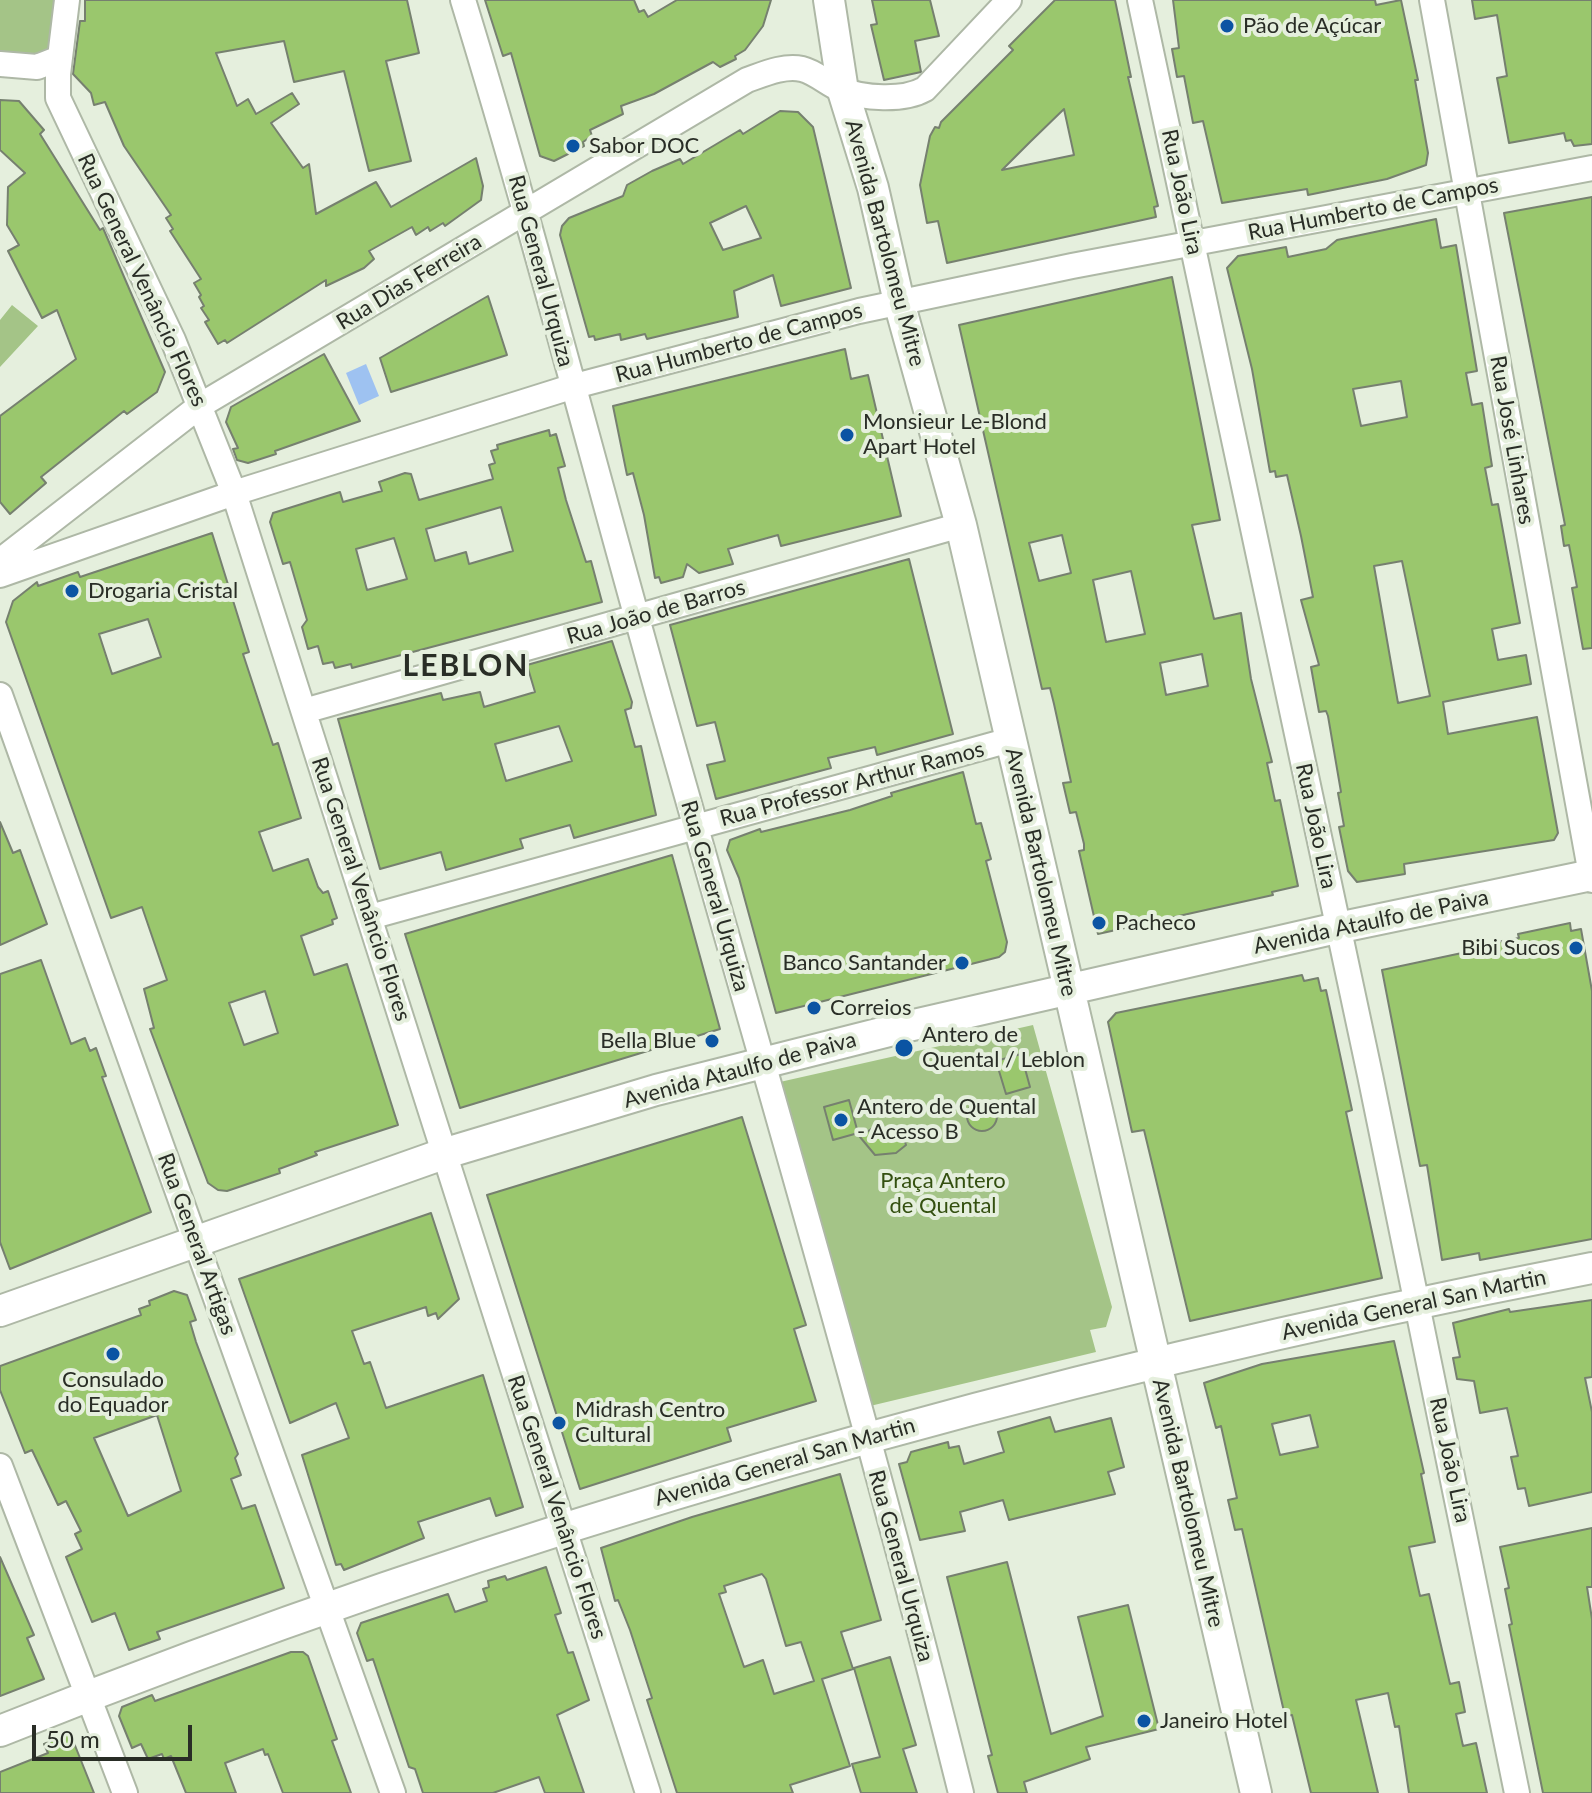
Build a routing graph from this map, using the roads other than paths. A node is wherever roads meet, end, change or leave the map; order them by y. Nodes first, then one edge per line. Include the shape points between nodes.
1 (67, 0) edge
2 (463, 0) edge
3 (829, 0) edge
4 (1009, 0) edge
5 (1140, 0) edge
6 (1432, 0) edge
7 (60, 58) junction
8 (0, 64) edge
9 (0, 73) edge
10 (57, 90) junction
11 (843, 91) junction
12 (1592, 168) edge
13 (1467, 190) junction
14 (528, 210) junction
15 (1193, 245) junction
16 (899, 302) junction
17 (571, 387) junction
18 (201, 405) junction
19 (234, 493) junction
20 (961, 525) junction
21 (0, 561) edge
22 (0, 575) edge
23 (637, 617) junction
24 (0, 695) edge
25 (304, 711) junction
26 (1010, 740) junction
27 (696, 827) junction
28 (1592, 877) edge
29 (370, 917) junction
30 (1337, 928) junction
31 (1069, 992) junction
32 (762, 1062) junction
33 (446, 1153) junction
34 (198, 1242) junction
35 (1592, 1268) edge
36 (1416, 1302) junction
37 (0, 1311) edge
38 (1157, 1364) junction
39 (865, 1436) junction
40 (0, 1466) edge
41 (563, 1527) junction
42 (325, 1609) junction
43 (88, 1696) junction
44 (0, 1731) edge
45 (125, 1793) edge
46 (393, 1793) edge
47 (648, 1793) edge
48 (961, 1793) edge
49 (1256, 1793) edge
50 (1517, 1793) edge

1 - 7 street, Rua General Venâncio Flores
2 - 14 street, Rua General Urquiza
3 - 11 main road, Avenida Bartolomeu Mitre
4 - 11 street via 925,89 883,97
5 - 15 street, Rua João Lira
6 - 13 street, Rua José Linhares
7 - 8 street via 37,67
7 - 10 street, Rua General Venâncio Flores
9 - 10 street via 34,77
10 - 18 street, Rua General Venâncio Flores via 63,113 140,266
11 - 14 street, Rua Dias Ferreira via 803,69 747,80
11 - 16 main road, Avenida Bartolomeu Mitre via 873,188
12 - 13 street, Rua Humberto de Campos
13 - 15 street, Rua Humberto de Campos
13 - 28 street, Rua José Linhares
14 - 17 street, Rua General Urquiza
14 - 18 street, Rua Dias Ferreira
15 - 16 street, Rua Humberto de Campos
15 - 30 street, Rua João Lira
16 - 17 street, Rua Humberto de Campos
16 - 20 main road, Avenida Bartolomeu Mitre
17 - 19 street, Rua Humberto de Campos
17 - 23 street, Rua General Urquiza
18 - 19 street, Rua General Venâncio Flores
18 - 21 street, Rua Dias Ferreira
19 - 22 street, Rua Humberto de Campos
19 - 25 street, Rua General Venâncio Flores
20 - 23 street, Rua João de Barros
20 - 26 main road, Avenida Bartolomeu Mitre
23 - 25 street, Rua João de Barros
23 - 27 street, Rua General Urquiza
24 - 34 street, Rua General Artigas
25 - 29 street, Rua General Venâncio Flores
26 - 27 street, Rua Professor Arthur Ramos
26 - 31 main road, Avenida Bartolomeu Mitre
27 - 29 street, Rua Professor Arthur Ramos
27 - 32 street, Rua General Urquiza
28 - 30 main road, Avenida Ataulfo de Paiva
29 - 33 street, Rua General Venâncio Flores
30 - 31 main road, Avenida Ataulfo de Paiva
30 - 36 street, Rua João Lira
31 - 32 main road, Avenida Ataulfo de Paiva
31 - 38 main road, Avenida Bartolomeu Mitre
32 - 33 main road, Avenida Ataulfo de Paiva
32 - 39 street, Rua General Urquiza
33 - 34 main road, Avenida Ataulfo de Paiva
33 - 41 street, Rua General Venâncio Flores
34 - 37 main road, Avenida Ataulfo de Paiva
34 - 42 street, Rua General Artigas
35 - 36 main road, Avenida General San Martin
36 - 38 main road, Avenida General San Martin
36 - 50 street, Rua João Lira
38 - 39 main road, Avenida General San Martin
38 - 49 main road, Avenida Bartolomeu Mitre
39 - 41 main road, Avenida General San Martin
39 - 48 street, Rua General Urquiza
40 - 43 street
41 - 42 main road, Avenida General San Martin
41 - 47 street, Rua General Venâncio Flores
42 - 43 main road, Avenida General San Martin
42 - 46 street, Rua General Artigas
43 - 44 main road, Avenida General San Martin
43 - 45 street

